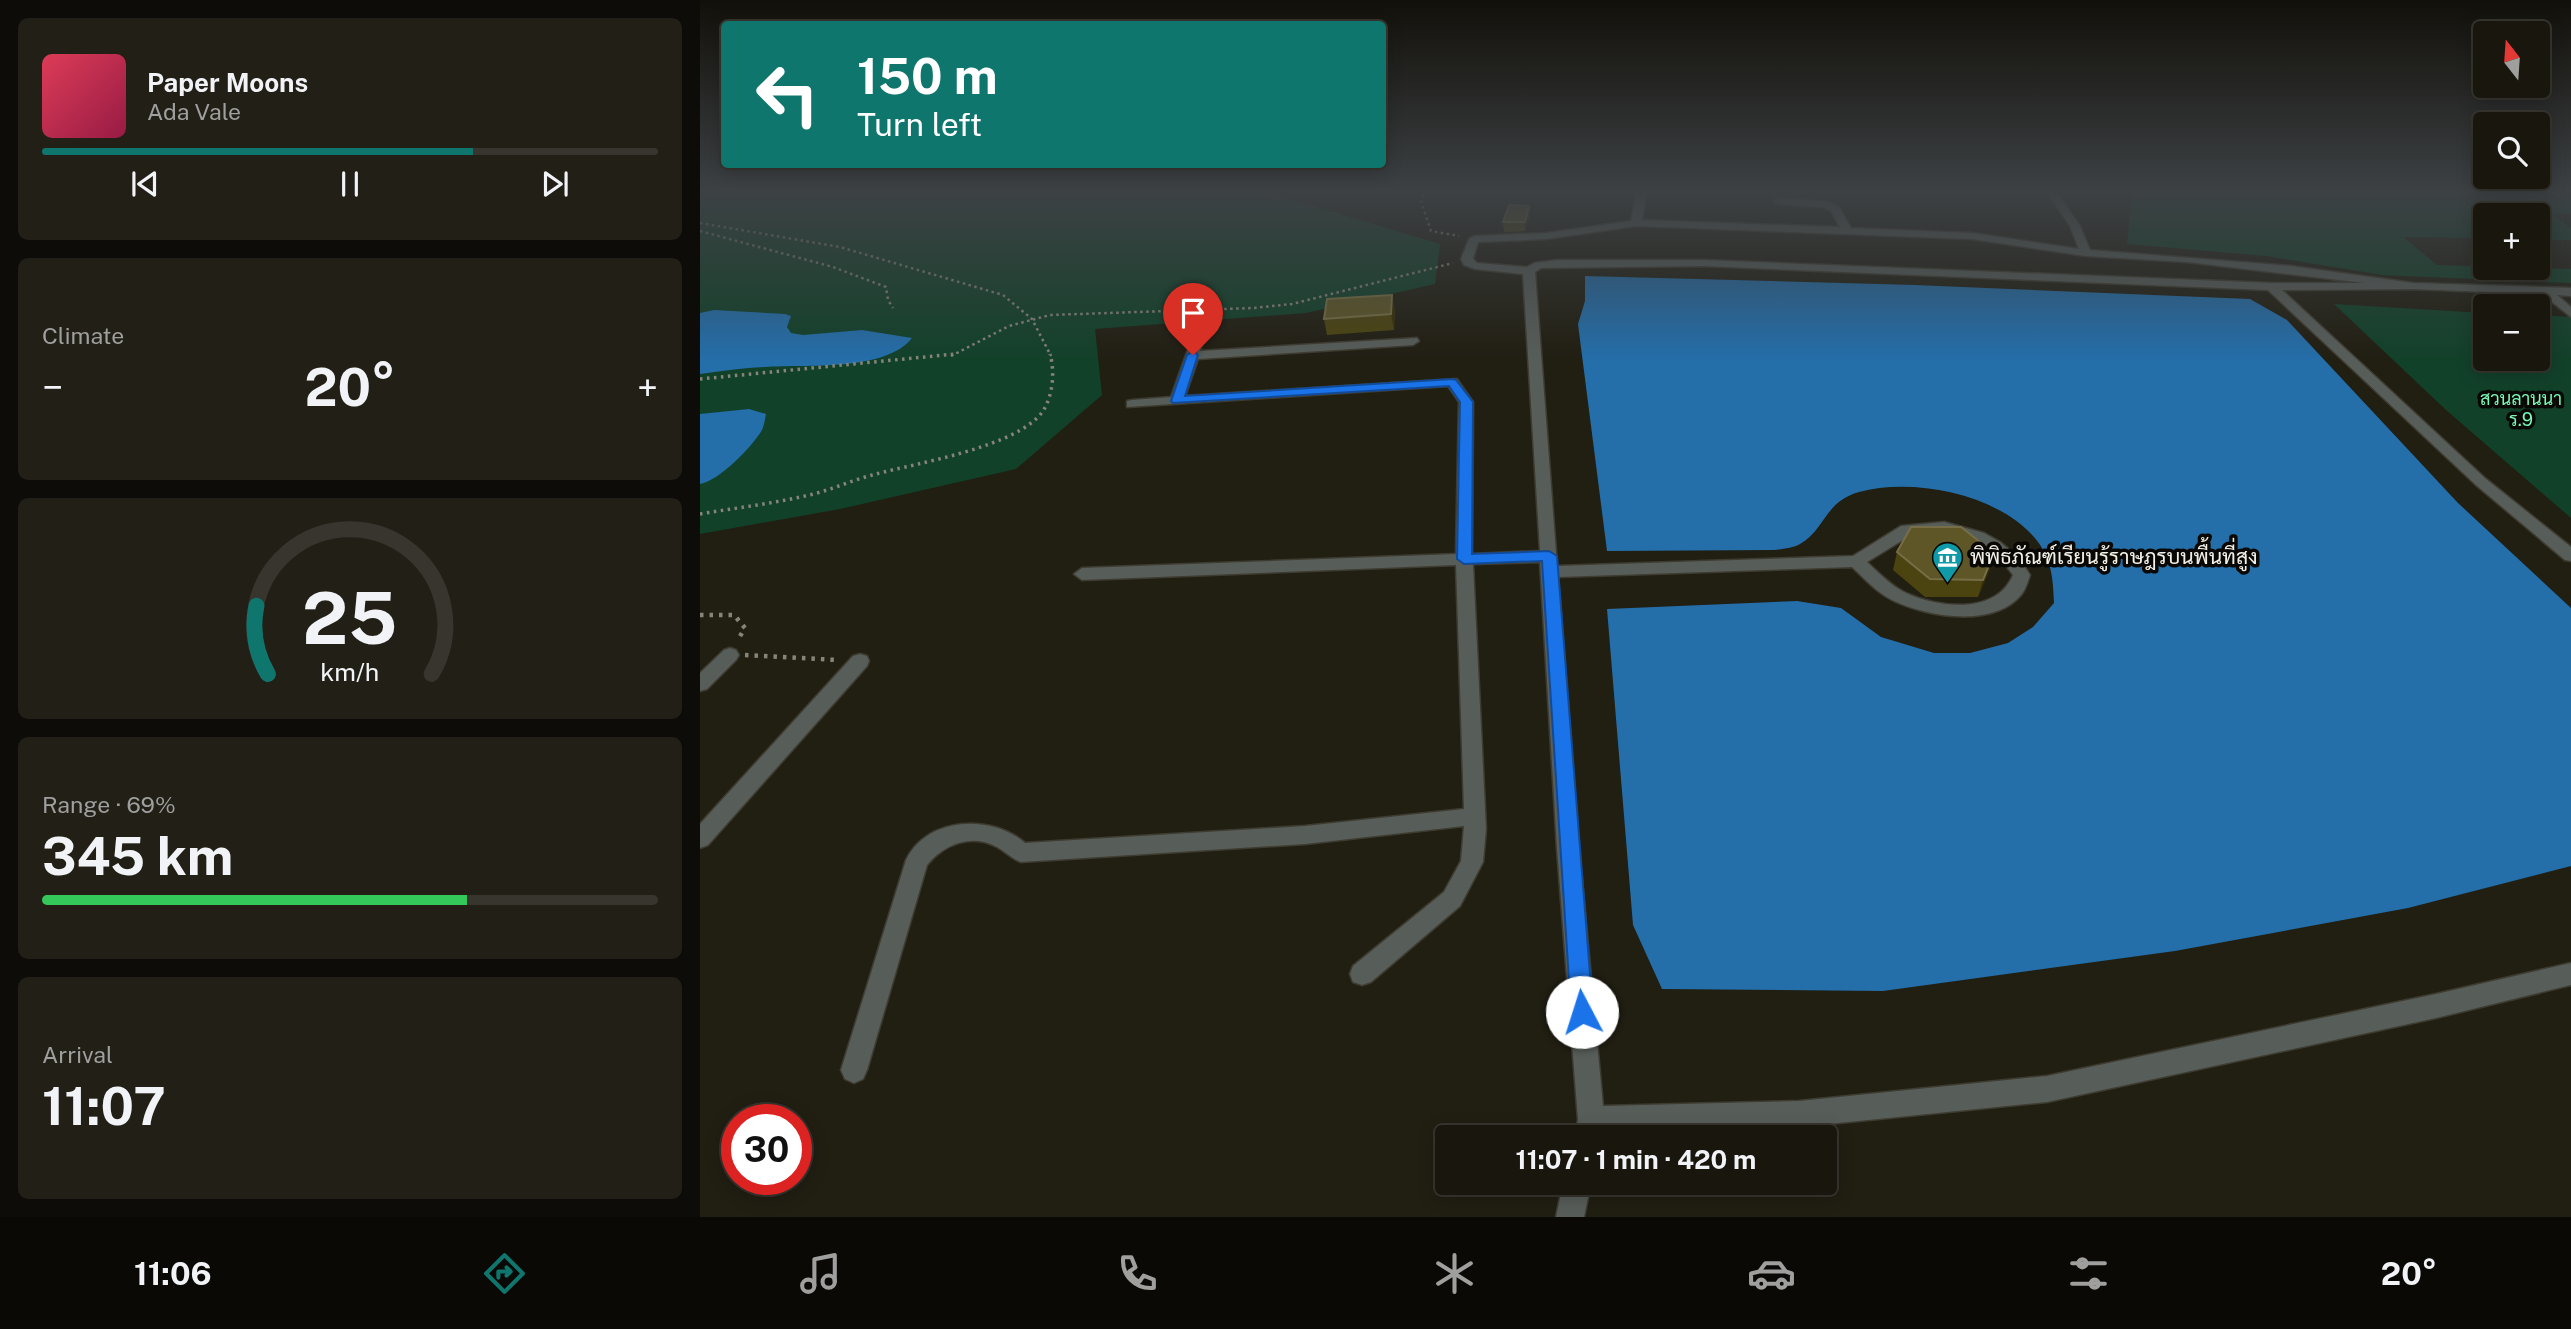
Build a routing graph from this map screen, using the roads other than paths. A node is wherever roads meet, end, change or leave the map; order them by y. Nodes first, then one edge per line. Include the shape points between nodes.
1 (1471, 247) edge
2 (2044, 247) edge
3 (2083, 247) edge
4 (2086, 253) junction
5 (1529, 271) junction
6 (2413, 286) junction
7 (2271, 287) junction
8 (2545, 291) junction
9 (2571, 292) edge
10 (2571, 313) edge
11 (1413, 341) dead end
12 (1177, 401) junction
13 (1132, 404) dead end
14 (2571, 555) edge
15 (1464, 559) junction
16 (1856, 561) junction
17 (1550, 564) junction
18 (1083, 574) dead end
19 (730, 655) road end
20 (860, 661) road end
21 (700, 684) edge
22 (1474, 816) junction
23 (708, 821) edge
24 (700, 839) edge
25 (1362, 974) dead end
26 (2571, 974) edge
27 (855, 1070) dead end
28 (1589, 1125) edge
29 (1645, 1125) edge
30 (1575, 1195) edge
31 (1570, 1217) edge

1 - 5 street via 1468,263
2 - 4 street
3 - 4 street
4 - 6 street via 2291,269
5 - 7 street via 1557,263 1704,262
5 - 17 street
6 - 7 street
6 - 8 street
7 - 14 street via 2481,482
8 - 9 street
8 - 10 street
11 - 12 street via 1195,348
12 - 13 street
12 - 15 street via 1452,382 1466,402
15 - 17 street
15 - 18 street
15 - 22 street
16 - 16 street via 1907,530 1944,527 1994,546 2022,575 2020,588 1997,606 1947,609 1899,596
16 - 17 street
17 - 28 street
19 - 21 street
20 - 23 street
22 - 25 street via 1472,863 1452,900
22 - 27 street via 1241,841 1021,853 986,832 952,835 933,844 917,860
23 - 24 street
26 - 29 street via 2047,1089
30 - 31 street

